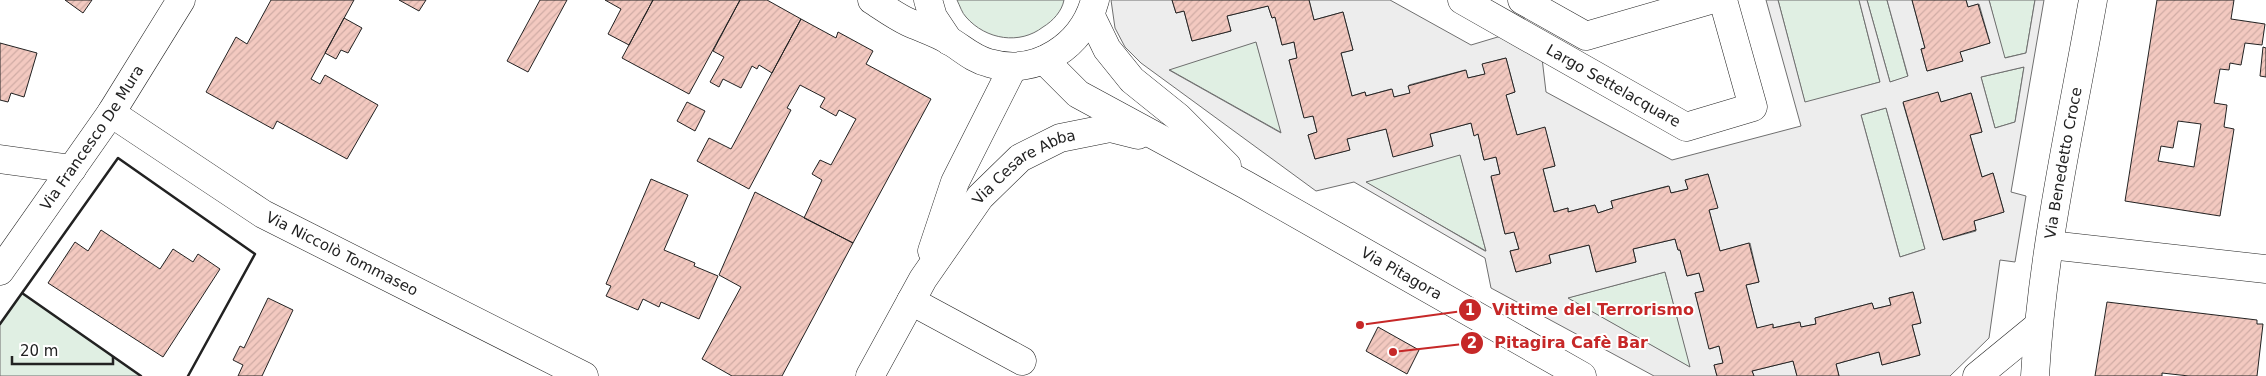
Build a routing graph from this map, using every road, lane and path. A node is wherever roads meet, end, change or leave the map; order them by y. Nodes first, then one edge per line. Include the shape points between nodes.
1 (181, 0) edge
2 (872, 0) edge
3 (928, 0) edge
4 (1462, 0) edge
5 (1522, 0) edge
6 (1710, 0) edge
7 (1723, 0) edge
8 (2093, 0) edge
9 (1093, 8) edge
10 (950, 41) junction
11 (1044, 60) junction
12 (1013, 66) junction
13 (111, 113) junction
14 (1165, 143) junction
15 (0, 160) edge
16 (72, 169) junction
17 (1246, 185) junction
18 (2050, 245) junction
19 (2266, 269) edge
20 (0, 271) edge
21 (917, 290) junction
22 (2038, 326) junction
23 (1022, 361) dead end
24 (584, 376) edge
25 (870, 376) edge
26 (1582, 376) edge
27 (1978, 376) edge
28 (2010, 376) edge
29 (2035, 376) edge

1 - 13 street, Via Francesco De Mura
2 - 10 street, Via Pitagora via 906,21
3 - 10 street, Via Pitagora via 933,17
4 - 7 street, Largo Settelacquare via 1686,128 1753,107
5 - 6 street, Largo Settelacquare via 1586,36
8 - 18 street, Via Benedetto Croce
9 - 11 street, Via Pitagora via 1079,35 1063,50
9 - 17 street, Via Pitagora via 1107,49 1132,80 1178,116
10 - 12 street, Via Pitagora via 968,55 990,64
11 - 12 street, Via Pitagora
11 - 14 street, Via Pitagora via 1078,94
12 - 21 street, Via Cesare Abba via 954,182
13 - 16 street, Via Francesco De Mura
13 - 24 street, Via Niccolò Tommaseo via 263,214
14 - 17 street, Via Pitagora
14 - 21 street, Via Cesare Abba via 1110,128 1060,138 1020,158 980,197
15 - 16 street
16 - 20 street, Via Francesco De Mura
17 - 26 street, Via Pitagora
18 - 19 street
18 - 22 street, Via Benedetto Croce
21 - 23 street
21 - 25 street, Via Cesare Abba
22 - 27 street
22 - 28 street, Via Benedetto Croce
22 - 29 street, Via Benedetto Croce

